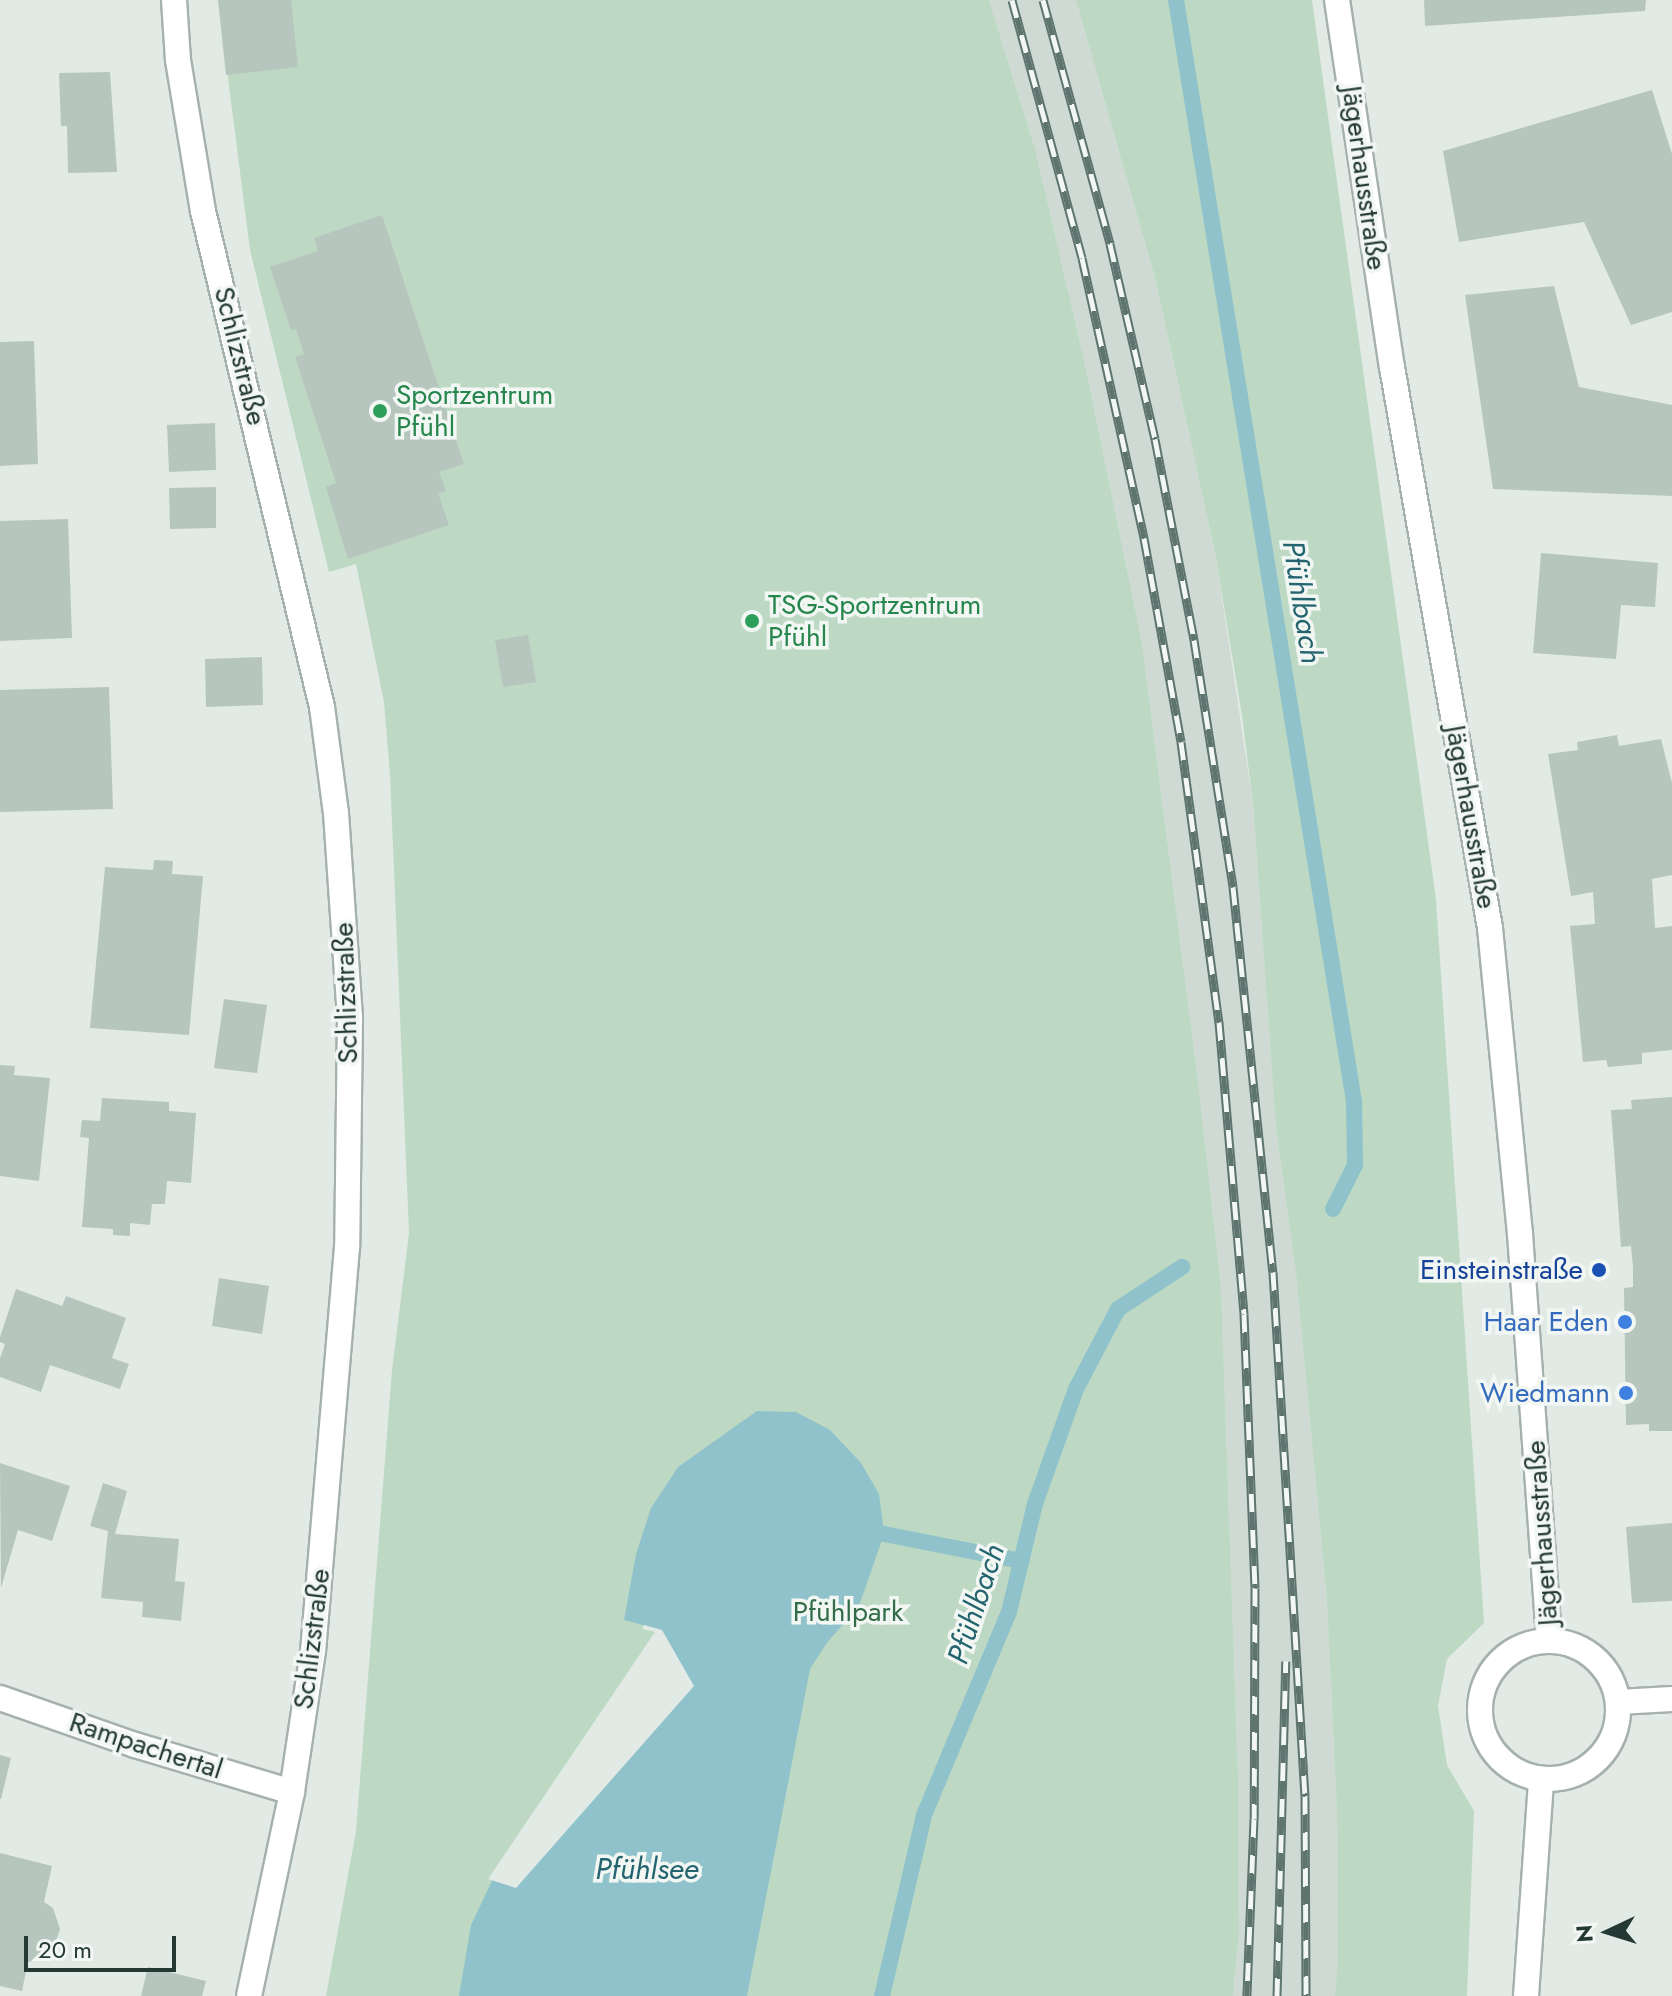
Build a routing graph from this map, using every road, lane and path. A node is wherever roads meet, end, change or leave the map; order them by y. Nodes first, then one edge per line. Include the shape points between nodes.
1 (174, 0) edge
2 (1337, 0) edge
3 (1549, 1640) junction
4 (0, 1698) edge
5 (1672, 1699) edge
6 (1618, 1702) junction
7 (1541, 1779) junction
8 (292, 1792) junction
9 (249, 1996) edge
10 (1526, 1996) edge

1 - 8 street, Schlizstraße via 178,60 203,211 322,707 336,813 350,1017 347,1247 313,1651
2 - 3 street, Jägerhausstraße via 1392,367 1490,928 1520,1234
3 - 6 street via 1575,1645 1600,1663
3 - 7 street via 1521,1647 1495,1667 1483,1690 1481,1717 1488,1743 1501,1760
4 - 8 street, Rampachertal
5 - 6 street
6 - 7 street via 1616,1730 1603,1754 1585,1770
7 - 10 street
8 - 9 street, Schlizstraße

